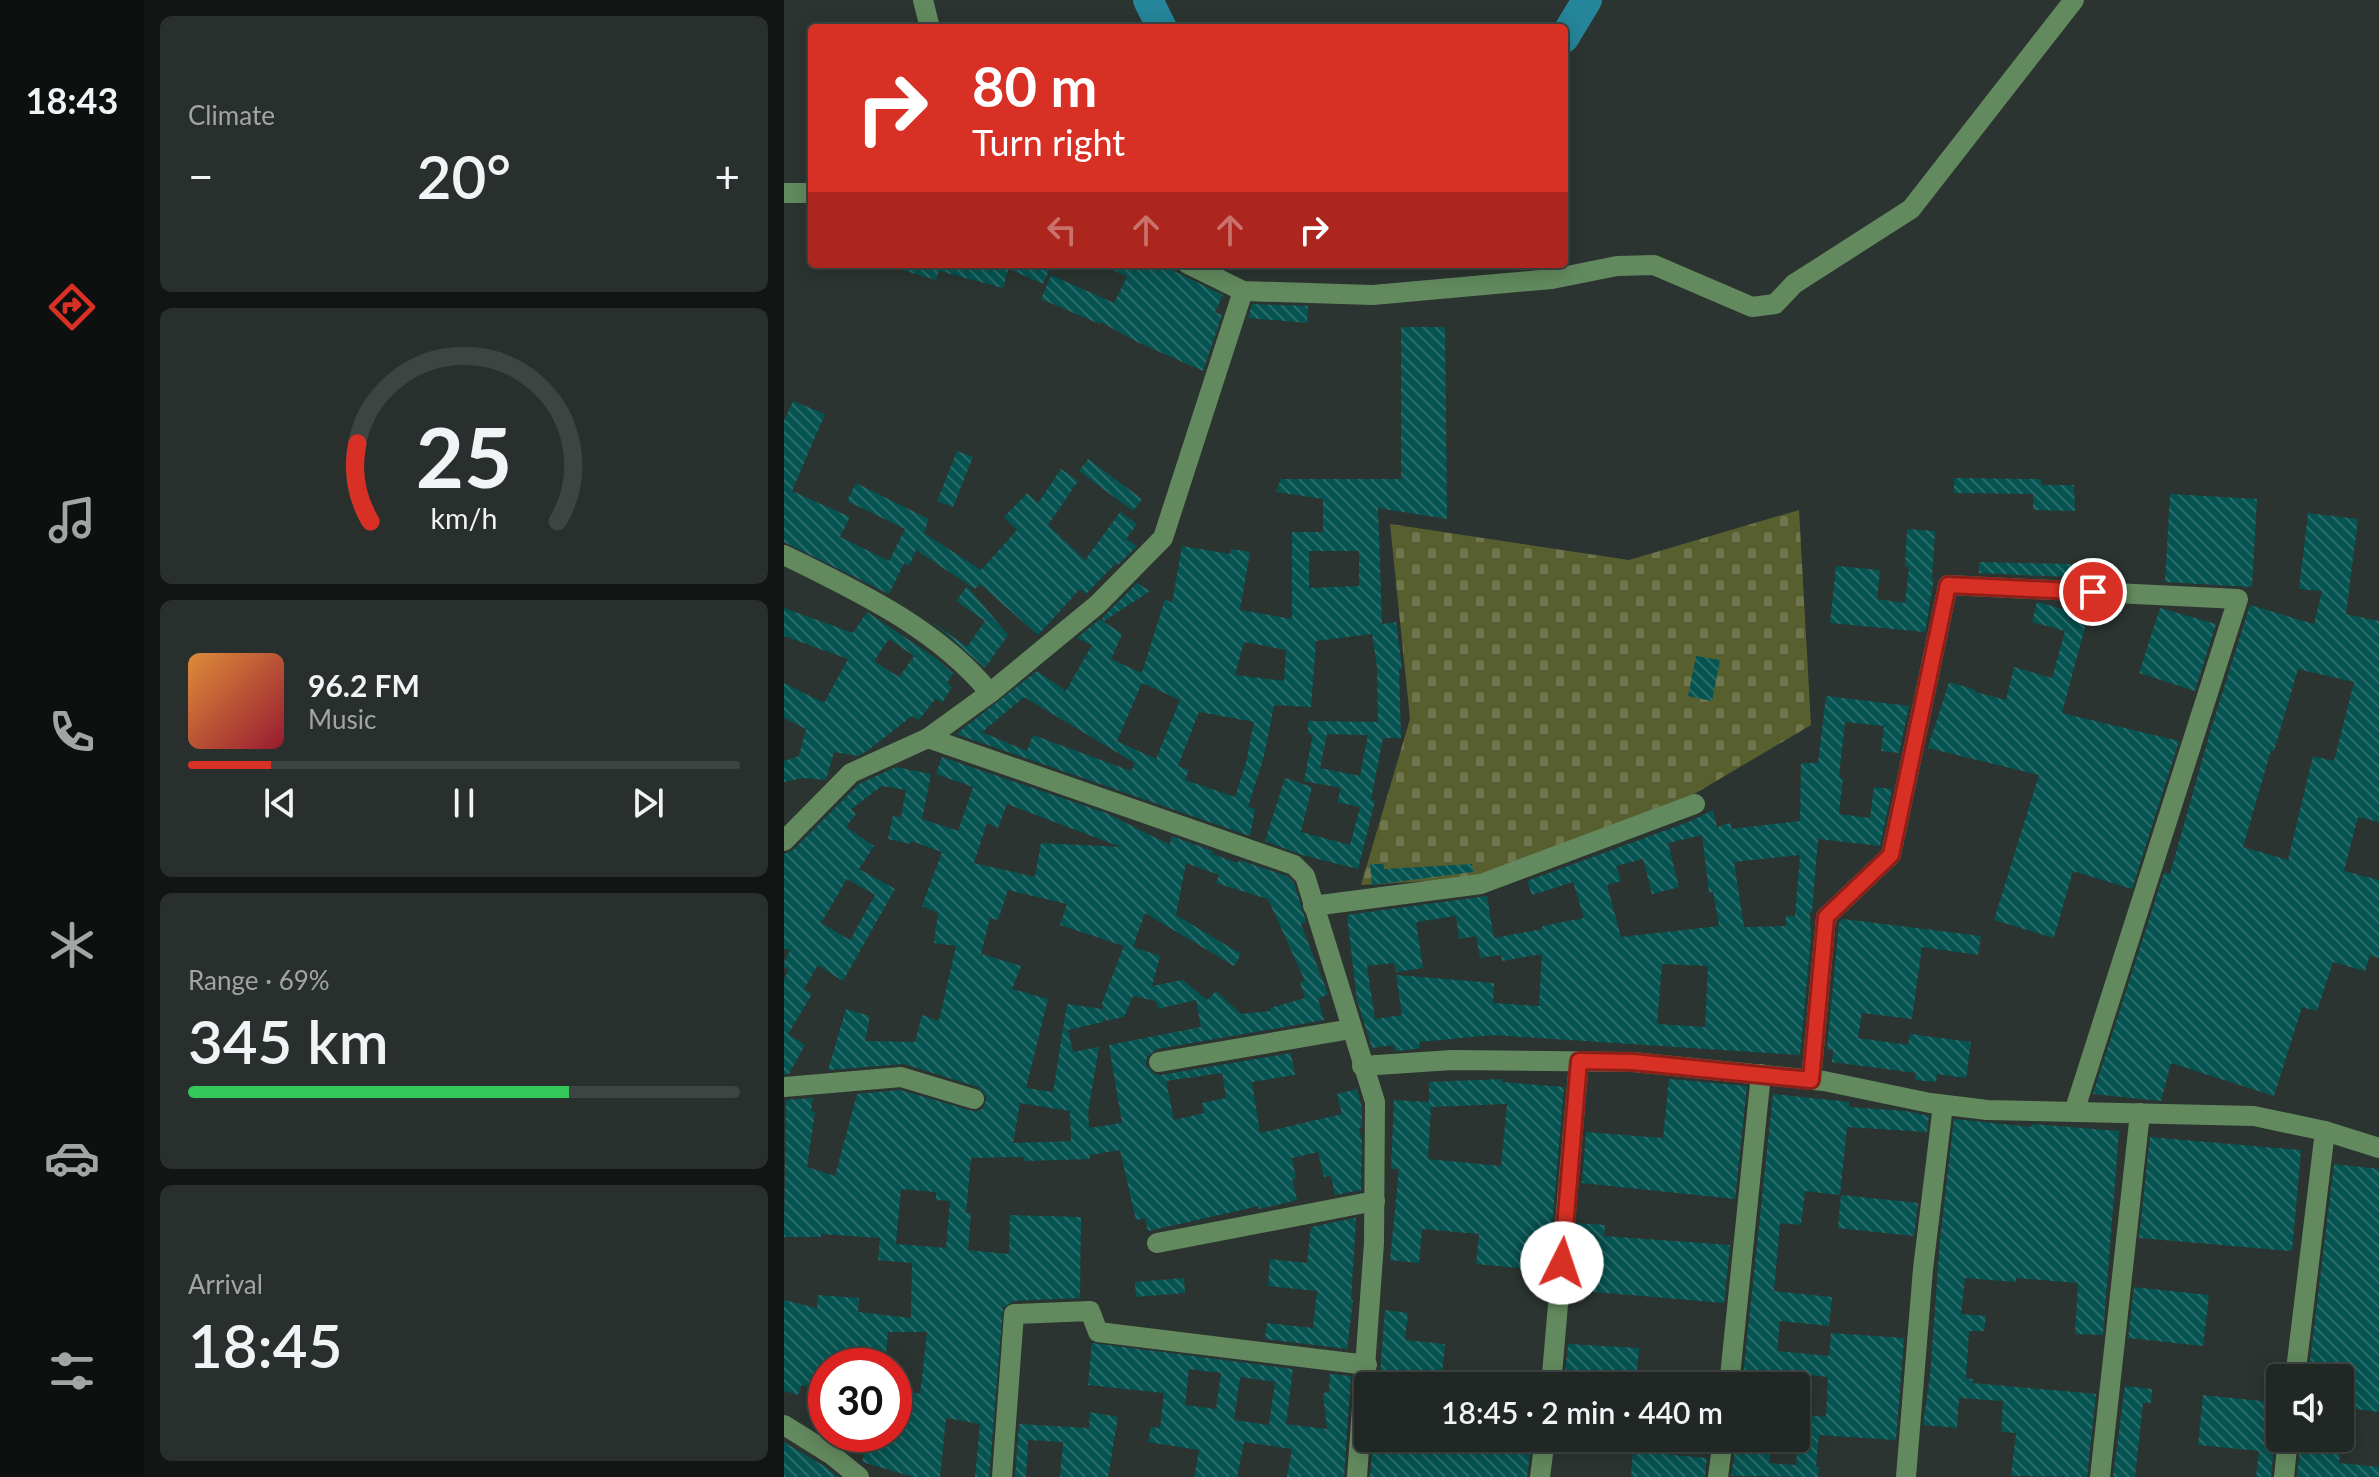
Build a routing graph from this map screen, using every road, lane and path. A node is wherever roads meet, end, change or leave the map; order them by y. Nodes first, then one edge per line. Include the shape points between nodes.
1 (923, 0) edge
2 (2074, 0) edge
3 (929, 24) edge
4 (784, 193) edge
5 (808, 193) edge
6 (1196, 268) edge
7 (1243, 291) junction
8 (784, 555) edge
9 (990, 693) junction
10 (928, 738) junction
11 (1695, 804) dead end
12 (784, 841) edge
13 (1313, 906) junction
14 (1351, 1029) junction
15 (1579, 1061) junction
16 (1159, 1062) dead end
17 (1362, 1066) junction
18 (1761, 1074) junction
19 (1811, 1080) junction
20 (784, 1087) edge
21 (974, 1099) dead end
22 (1943, 1105) junction
23 (2074, 1112) junction
24 (2140, 1113) junction
25 (2325, 1131) junction
26 (2379, 1148) edge
27 (1375, 1201) junction
28 (1157, 1243) dead end
29 (2297, 1364) edge
30 (1367, 1365) junction
31 (1552, 1372) edge
32 (1730, 1372) edge
33 (784, 1425) edge
34 (1543, 1452) edge
35 (1721, 1452) edge
36 (2287, 1452) edge
37 (859, 1477) edge
38 (1002, 1477) edge
39 (1357, 1477) edge
40 (1540, 1477) edge
41 (1718, 1477) edge
42 (1906, 1477) edge
43 (2100, 1477) edge
44 (2284, 1477) edge

1 - 3 street
2 - 7 street via 1911,209 1794,284 1775,304 1752,307 1654,265 1373,295
4 - 5 street
6 - 7 street
7 - 9 street via 1163,538 1098,604
8 - 9 street via 880,603 970,669
9 - 10 street
10 - 12 street via 851,773
10 - 13 street via 1294,865 1305,876
11 - 13 street via 1481,884
13 - 14 street
14 - 16 street
14 - 17 street
15 - 17 street
15 - 18 street
15 - 31 street
17 - 27 street via 1375,1102
18 - 19 street
18 - 32 street
19 - 22 street
19 - 23 street via 1826,917 1891,855 1948,585 2238,599
20 - 21 street via 901,1077
22 - 23 street
22 - 42 street
23 - 24 street
24 - 25 street via 2254,1116
24 - 43 street
25 - 26 street
25 - 29 street
27 - 28 street
27 - 30 street
30 - 38 street via 1098,1332 1090,1311 1014,1314
30 - 39 street
33 - 37 street
34 - 40 street
35 - 41 street
36 - 44 street

